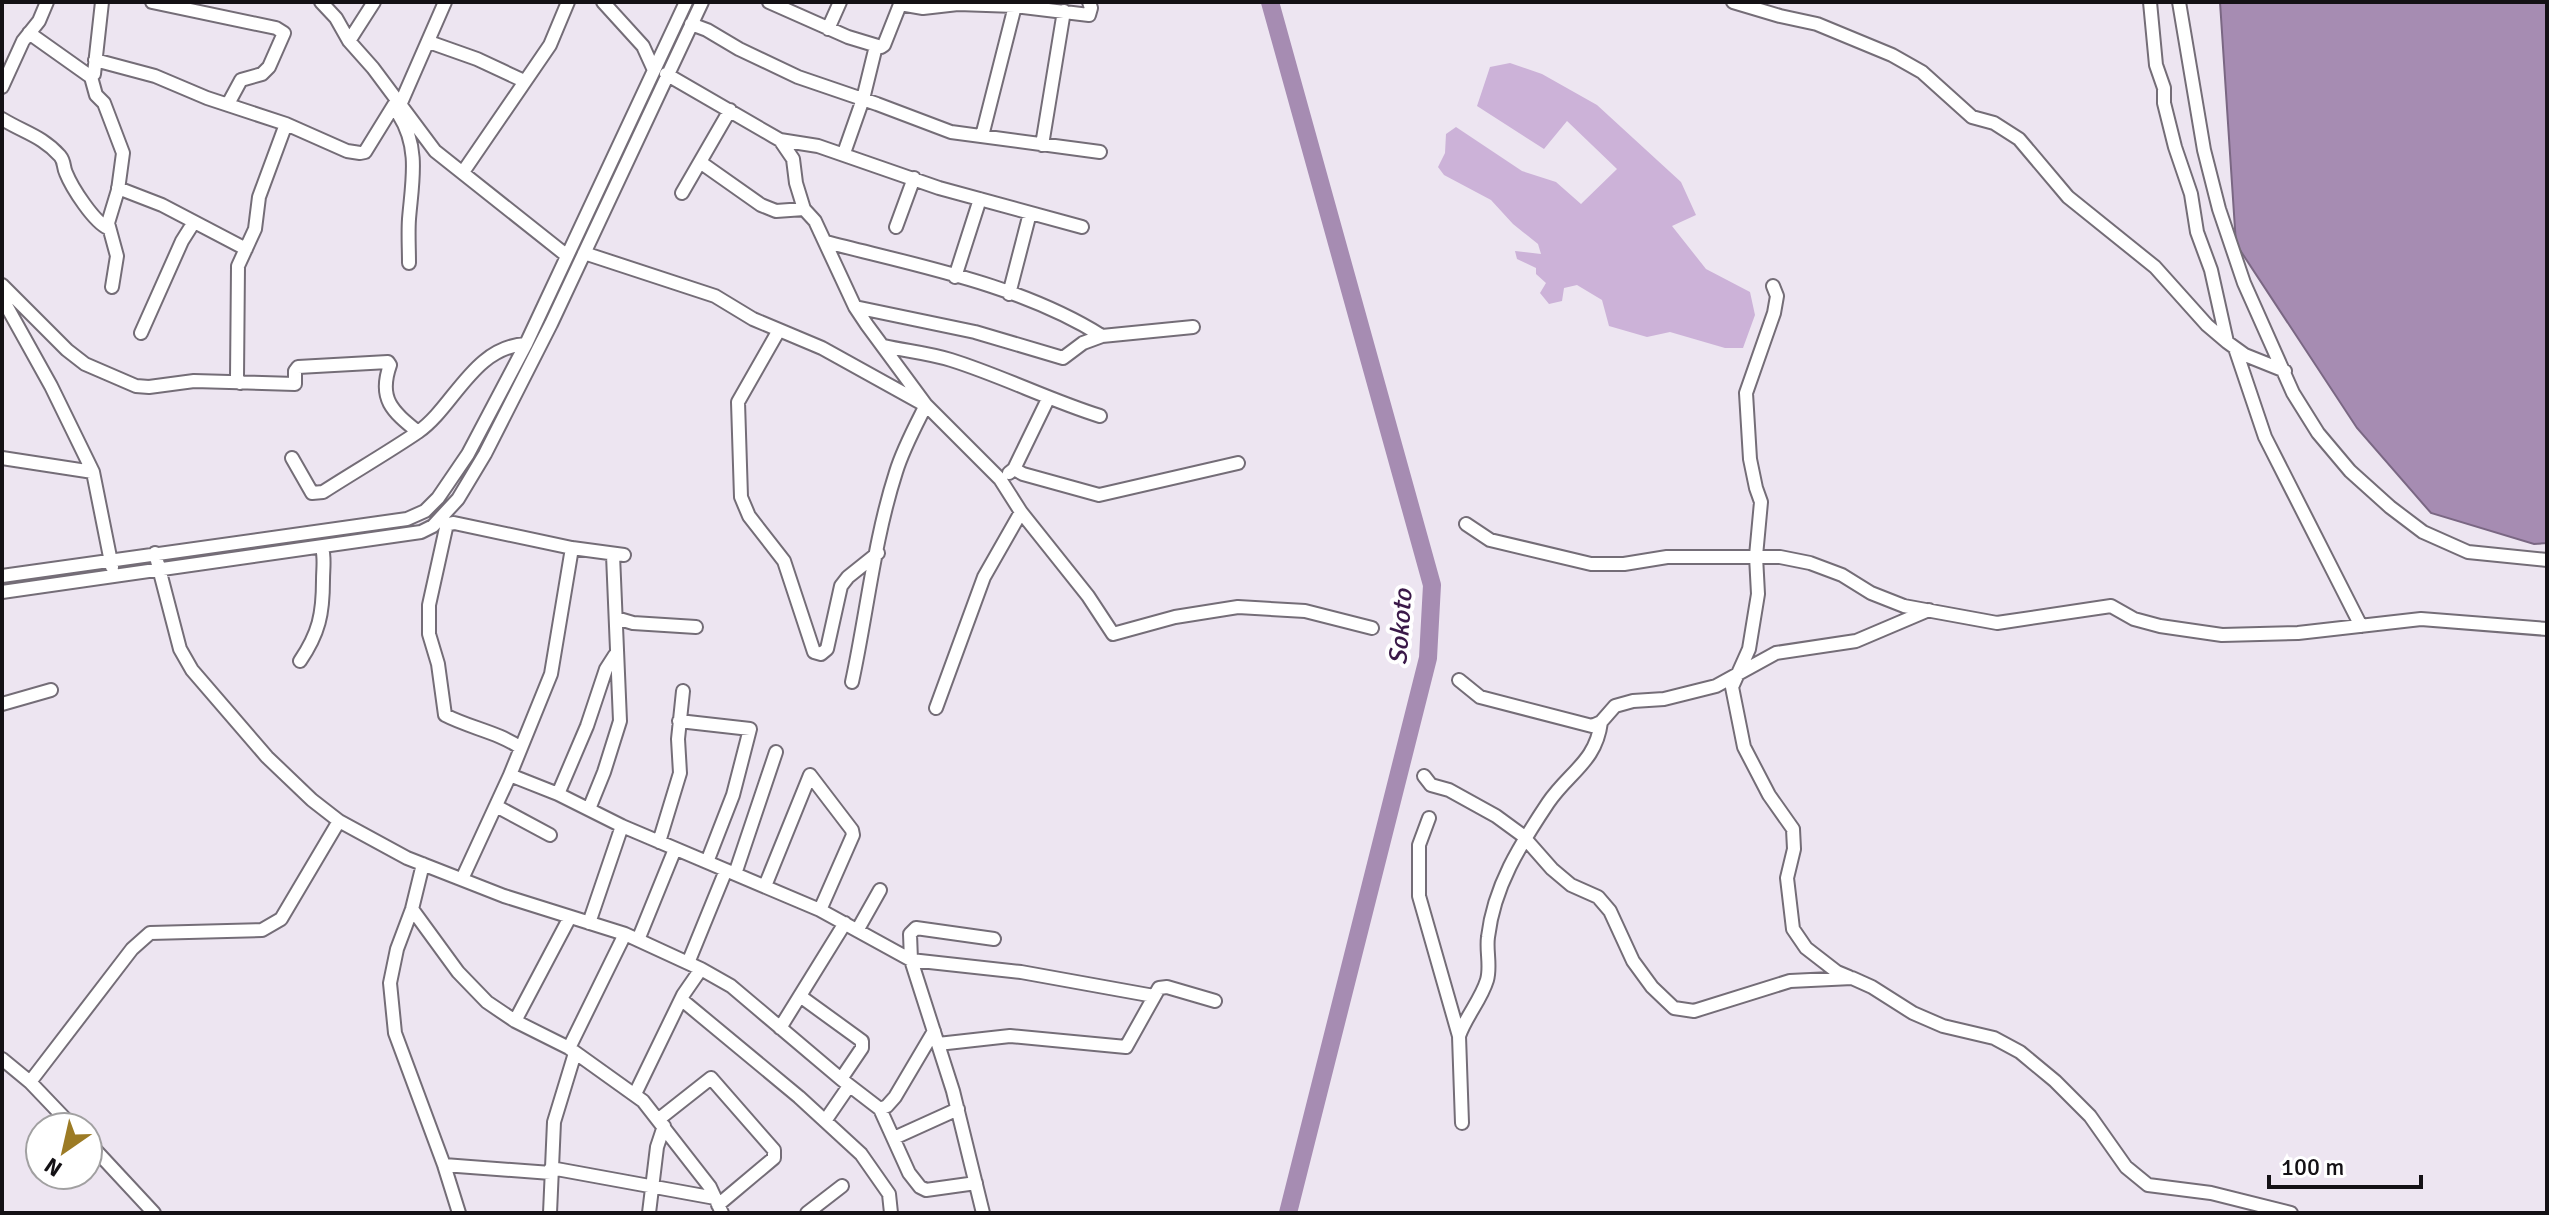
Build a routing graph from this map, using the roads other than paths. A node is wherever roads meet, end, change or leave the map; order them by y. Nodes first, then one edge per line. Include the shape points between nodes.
1 (47, 2) edge
2 (102, 2) edge
3 (152, 2) edge
4 (321, 2) edge
5 (374, 2) edge
6 (445, 2) edge
7 (568, 2) edge
8 (603, 2) edge
9 (686, 2) edge
10 (702, 2) edge
11 (769, 2) edge
12 (840, 2) edge
13 (1089, 2) edge
14 (1733, 2) edge
15 (2150, 2) edge
16 (2179, 2) edge
17 (900, 3) edge
18 (171, 4) edge
19 (1015, 6) junction
20 (1064, 11) junction
21 (691, 24) junction
22 (828, 29) junction
23 (29, 33) junction
24 (349, 41) junction
25 (429, 42) junction
26 (876, 46) junction
27 (2, 52) edge
28 (15, 59) junction
29 (95, 60) junction
30 (653, 68) junction
31 (666, 74) junction
32 (91, 77) junction
33 (524, 81) junction
34 (2, 87) edge
35 (863, 99) junction
36 (228, 104) junction
37 (397, 105) junction
38 (730, 110) junction
39 (2, 119) edge
40 (286, 124) junction
41 (982, 136) junction
42 (780, 140) junction
43 (1042, 145) junction
44 (1100, 152) dead end
45 (844, 153) junction
46 (700, 162) junction
47 (463, 172) junction
48 (914, 178) junction
49 (118, 188) junction
50 (682, 193) dead end
51 (980, 199) junction
52 (804, 209) junction
53 (1030, 213) junction
54 (194, 222) junction
55 (896, 227) dead end
56 (1082, 227) dead end
57 (108, 228) junction
58 (826, 242) junction
59 (246, 249) junction
60 (584, 253) junction
61 (566, 255) junction
62 (409, 263) dead end
63 (955, 277) junction
64 (2, 285) edge
65 (1773, 286) dead end
66 (112, 287) dead end
67 (1009, 294) junction
68 (2, 298) edge
69 (855, 307) junction
70 (1193, 327) dead end
71 (779, 330) junction
72 (141, 333) dead end
73 (1102, 336) junction
74 (526, 344) junction
75 (2231, 345) junction
76 (884, 346) junction
77 (2285, 371) junction
78 (240, 383) junction
79 (1048, 399) junction
80 (926, 405) junction
81 (1100, 416) dead end
82 (418, 432) junction
83 (2, 458) edge
84 (292, 458) dead end
85 (1238, 463) dead end
86 (1014, 469) junction
87 (93, 472) junction
88 (1000, 479) junction
89 (1021, 512) junction
90 (1466, 524) dead end
91 (322, 547) junction
92 (572, 548) junction
93 (155, 553) junction
94 (878, 553) junction
95 (1756, 556) junction
96 (111, 559) junction
97 (2547, 560) edge
98 (158, 569) junction
99 (114, 575) junction
100 (2, 576) edge
101 (2, 592) edge
102 (1929, 610) junction
103 (616, 618) junction
104 (2361, 626) junction
105 (696, 627) dead end
106 (1372, 628) dead end
107 (2547, 629) edge
108 (615, 655) junction
109 (300, 661) dead end
110 (1735, 677) junction
111 (1459, 680) dead end
112 (852, 682) dead end
113 (51, 690) dead end
114 (683, 691) dead end
115 (2, 704) edge
116 (936, 708) dead end
117 (679, 721) junction
118 (1601, 722) junction
119 (521, 748) junction
120 (776, 752) dead end
121 (510, 775) junction
122 (1424, 776) dead end
123 (558, 794) junction
124 (496, 806) junction
125 (589, 809) junction
126 (1429, 818) dead end
127 (339, 821) junction
128 (622, 826) junction
129 (550, 835) dead end
130 (1526, 839) junction
131 (659, 842) junction
132 (675, 849) junction
133 (707, 862) junction
134 (423, 864) junction
135 (730, 872) junction
136 (462, 879) junction
137 (765, 886) junction
138 (880, 890) dead end
139 (412, 909) junction
140 (820, 910) junction
141 (570, 917) junction
142 (589, 923) junction
143 (845, 923) junction
144 (858, 929) junction
145 (625, 934) junction
146 (994, 939) dead end
147 (638, 940) junction
148 (911, 960) junction
149 (688, 963) junction
150 (701, 969) junction
151 (1852, 978) junction
152 (800, 996) junction
153 (1154, 996) junction
154 (682, 1000) junction
155 (1215, 1001) dead end
156 (515, 1021) junction
157 (780, 1028) junction
158 (1459, 1036) junction
159 (936, 1038) junction
160 (572, 1050) junction
161 (2, 1059) edge
162 (30, 1082) junction
163 (845, 1082) junction
164 (635, 1094) junction
165 (880, 1109) junction
166 (958, 1109) junction
167 (58, 1111) edge
168 (825, 1121) junction
169 (662, 1122) junction
170 (1462, 1123) dead end
171 (894, 1138) junction
172 (104, 1159) edge
173 (444, 1165) junction
174 (551, 1170) junction
175 (976, 1183) junction
176 (652, 1185) junction
177 (842, 1186) dead end
178 (718, 1205) edge
179 (154, 1213) edge
180 (459, 1213) edge
181 (550, 1213) edge
182 (649, 1213) edge
183 (807, 1213) edge
184 (891, 1213) edge
185 (983, 1213) edge
186 (2291, 1213) edge

1 - 23 street
2 - 29 street
3 - 18 street
4 - 24 street
5 - 24 street
6 - 25 street
7 - 33 street via 550,45
8 - 30 street via 643,46
9 - 30 street
10 - 21 street
11 - 22 street
12 - 22 street
13 - 20 street via 1089,15
14 - 75 street via 1817,24 1922,72 1972,117 2019,139 2068,197 2155,267
15 - 75 street via 2164,103
16 - 77 street via 2219,209 2244,283
17 - 19 street via 923,8
17 - 26 street via 884,45
18 - 36 street via 284,33 269,67 241,80
19 - 20 street
19 - 41 street
20 - 43 street
21 - 31 street
21 - 35 street via 798,77
22 - 26 street
23 - 28 street
23 - 32 street
24 - 37 street
25 - 33 street
25 - 37 street
26 - 35 street
27 - 28 street
28 - 34 street
29 - 32 street
29 - 36 street
30 - 61 street
31 - 38 street
31 - 60 street
32 - 49 street via 123,153
33 - 47 street
35 - 41 street via 951,132
35 - 45 street
36 - 40 street
37 - 40 street via 360,153
37 - 47 street via 435,151
37 - 62 street via 415,164
38 - 42 street
38 - 46 street
39 - 57 street via 46,140 64,159 65,173 80,198
40 - 59 street
41 - 43 street
42 - 45 street
42 - 52 street via 793,159
43 - 44 street
45 - 48 street
46 - 50 street
46 - 52 street via 761,205 776,211
47 - 61 street
48 - 51 street
48 - 55 street
49 - 54 street
49 - 57 street
51 - 53 street
51 - 63 street
52 - 58 street
53 - 56 street
53 - 67 street
54 - 59 street
54 - 72 street
57 - 66 street via 117,256
58 - 63 street
58 - 69 street
59 - 78 street via 238,275
60 - 71 street via 706,292
60 - 91 street via 485,454 444,516 421,532
61 - 74 street
63 - 67 street
64 - 78 street via 67,350 109,375 149,387 194,381
65 - 95 street via 1774,313 1746,393 1750,459 1761,502
67 - 73 street via 1060,312
68 - 87 street
69 - 73 street via 975,332 1063,358
69 - 76 street
70 - 73 street
71 - 80 street
71 - 94 street via 738,402 741,497 784,561 814,652 827,649 844,581
74 - 82 street via 505,349 474,370
74 - 93 street via 468,454 438,498 415,517
75 - 77 street
75 - 104 street via 2265,437
76 - 79 street via 947,358
76 - 80 street
77 - 97 street via 2293,393 2350,471 2423,532 2468,552
78 - 82 street via 295,384 298,367 388,362 386,397
79 - 81 street
79 - 86 street
80 - 88 street
80 - 94 street via 896,473
82 - 84 street via 316,494
83 - 87 street
85 - 86 street via 1099,495
86 - 88 street
87 - 96 street
88 - 89 street
89 - 106 street via 1113,634 1238,607 1305,611
89 - 116 street via 984,577
90 - 95 street via 1490,540 1591,564
91 - 98 street
91 - 109 street via 325,596 314,640
92 - 103 street via 618,555
92 - 119 street via 551,674
92 - 119 street via 454,523 446,528 429,605 429,634 445,715
93 - 96 street
93 - 98 street
94 - 112 street
95 - 102 street via 1810,563 1904,606
95 - 110 street via 1754,628
96 - 99 street
96 - 100 street
98 - 99 street
98 - 127 street via 180,649 192,670 267,757
99 - 101 street
102 - 104 street via 1997,623 2111,606 2160,626 2222,635
102 - 110 street via 1856,641 1776,653
103 - 105 street
103 - 108 street
104 - 107 street via 2421,619
108 - 123 street
108 - 125 street via 620,721
110 - 118 street via 1664,699 1615,706
110 - 151 street via 1732,687 1744,747 1793,829 1787,878 1793,929 1806,948
111 - 118 street via 1480,697 1592,726
113 - 115 street
114 - 117 street
117 - 131 street via 680,773
117 - 133 street via 750,729
118 - 130 street via 1593,753 1557,792
119 - 121 street
120 - 135 street
121 - 123 street
121 - 124 street
122 - 130 street
123 - 125 street
124 - 129 street
124 - 136 street
125 - 128 street
126 - 158 street via 1419,845 1419,896
127 - 134 street
127 - 162 street via 281,919 262,930 150,933
128 - 131 street
128 - 142 street
130 - 151 street via 1571,885 1598,897 1633,961 1674,1008 1694,1011 1790,981
130 - 158 street via 1510,861 1493,906 1487,979
131 - 132 street
132 - 133 street
132 - 147 street
133 - 135 street
134 - 136 street
134 - 139 street
135 - 137 street
135 - 149 street
136 - 141 street
137 - 140 street
137 - 140 street via 810,775 853,835
138 - 144 street
139 - 156 street via 458,972
139 - 173 street via 390,983 395,1033
140 - 143 street
141 - 142 street
141 - 156 street
142 - 145 street
143 - 144 street
143 - 152 street
144 - 148 street
145 - 147 street
145 - 160 street
146 - 148 street via 916,928 910,934
147 - 149 street
148 - 153 street via 1021,972
148 - 159 street
149 - 150 street
150 - 154 street
150 - 157 street via 731,986
151 - 186 street via 1913,1013 1994,1038 2020,1052 2090,1116 2126,1167 2148,1185 2211,1193
152 - 157 street
152 - 163 street via 862,1041
153 - 155 street via 1167,987
153 - 159 street via 1126,1047 1010,1036
154 - 164 street
154 - 168 street
156 - 160 street
157 - 163 street
158 - 170 street
159 - 165 street via 895,1097
159 - 166 street
160 - 164 street
160 - 174 street via 554,1122
161 - 162 street
162 - 167 street
163 - 165 street
163 - 168 street
164 - 169 street
165 - 171 street
166 - 171 street
166 - 175 street
168 - 184 street via 861,1154 884,1185
169 - 176 street
169 - 178 street
169 - 178 street via 711,1078 774,1150 774,1158
171 - 175 street via 923,1190
172 - 179 street
173 - 174 street
173 - 180 street
174 - 176 street
174 - 181 street
175 - 185 street
176 - 178 street
176 - 182 street
177 - 183 street

